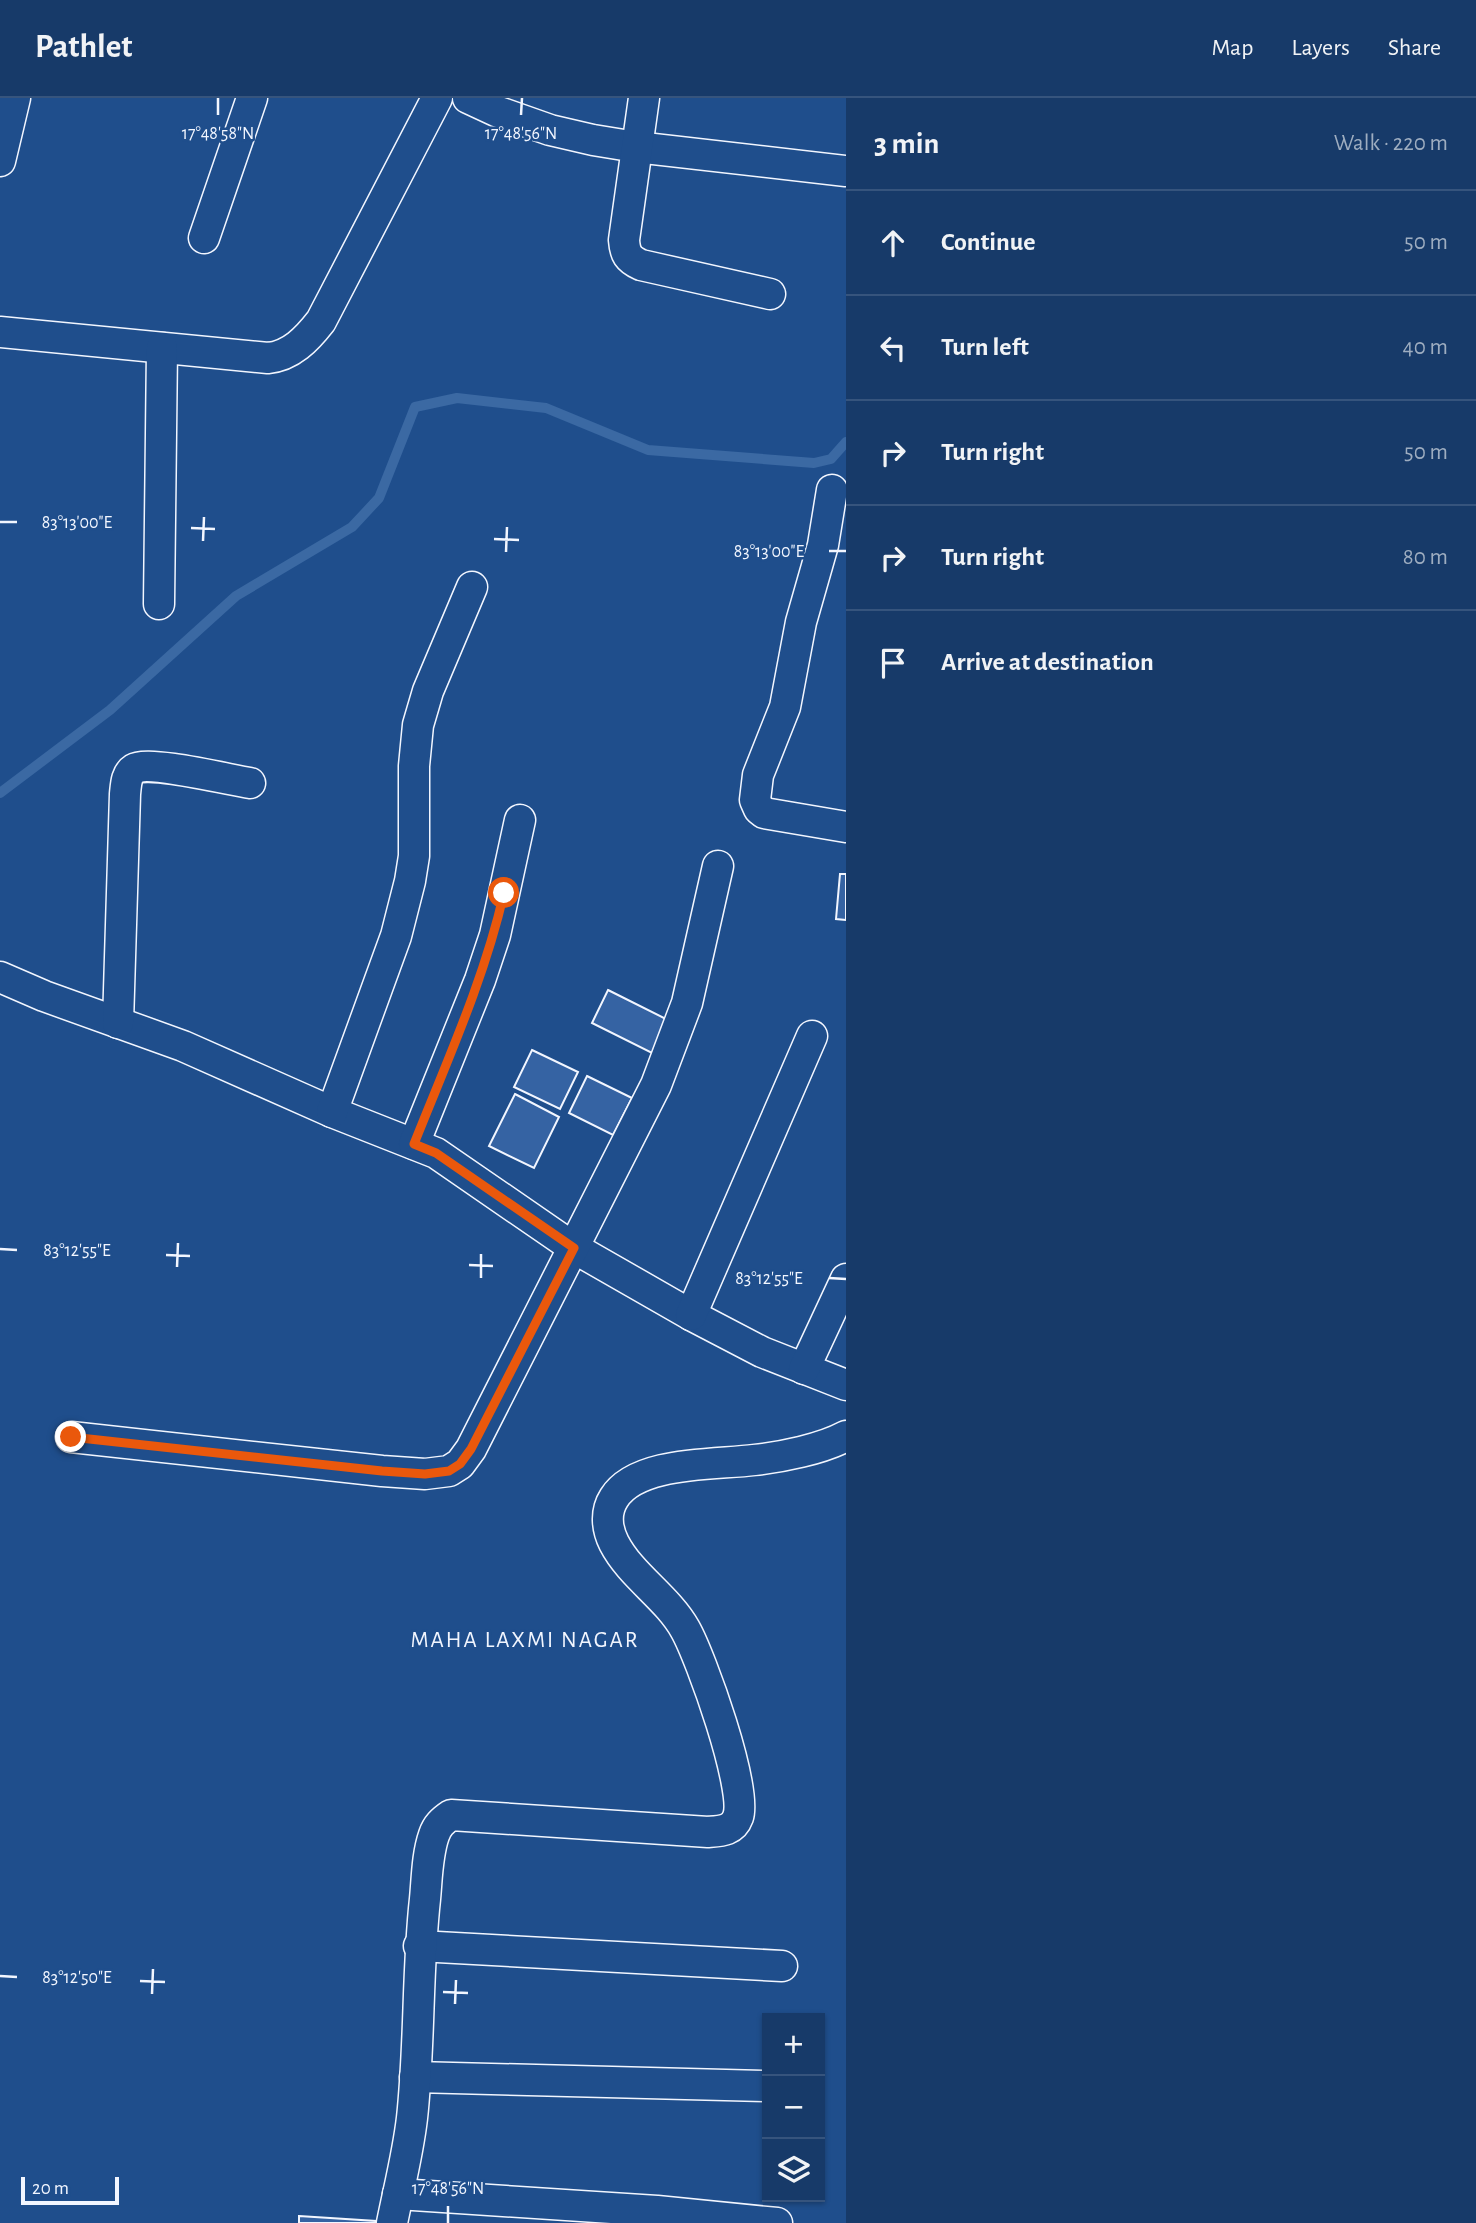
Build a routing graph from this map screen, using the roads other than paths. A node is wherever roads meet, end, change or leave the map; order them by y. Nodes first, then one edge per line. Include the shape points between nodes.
1 (15, 98) edge
2 (252, 98) edge
3 (437, 98) edge
4 (468, 98) edge
5 (644, 98) edge
6 (636, 147) junction
7 (0, 161) edge
8 (846, 171) edge
9 (204, 238) dead end
10 (770, 294) dead end
11 (0, 332) edge
12 (162, 348) junction
13 (832, 490) dead end
14 (472, 587) dead end
15 (159, 604) dead end
16 (250, 783) dead end
17 (520, 820) dead end
18 (846, 827) edge
19 (718, 866) dead end
20 (0, 977) edge
21 (118, 1023) junction
22 (813, 1036) dead end
23 (332, 1112) junction
24 (414, 1144) junction
25 (574, 1248) junction
26 (846, 1279) edge
27 (691, 1315) junction
28 (804, 1369) junction
29 (846, 1385) edge
30 (71, 1437) dead end
31 (845, 1440) edge
32 (419, 1946) junction
33 (782, 1966) dead end
34 (415, 2077) junction
35 (762, 2087) edge
36 (398, 2194) junction
37 (511, 2212) edge
38 (657, 2217) edge
39 (392, 2223) edge
40 (777, 2223) edge

1 - 7 street
2 - 9 street
3 - 12 street via 321,321 309,335 282,356 268,358
4 - 6 street via 550,130
5 - 6 street
6 - 8 street
6 - 10 street via 624,240 630,260
11 - 12 street
12 - 15 street
13 - 18 street via 785,707 758,775 755,800 764,813
14 - 23 street via 418,725 410,881 396,936
16 - 21 street via 152,766 134,769 128,775
17 - 24 street via 495,935
19 - 25 street via 675,1040
20 - 21 street
21 - 23 street via 183,1046
22 - 27 street
23 - 24 street
24 - 25 street via 436,1153
25 - 27 street
25 - 30 street via 471,1449 449,1471 382,1471
26 - 28 street
27 - 28 street
28 - 29 street
31 - 32 street via 756,1460 667,1469 625,1486 608,1511 614,1544 685,1629 699,1662 739,1789 735,1822 723,1831 708,1832 451,1815 435,1832 430,1850
32 - 33 street
32 - 34 street
34 - 35 street
34 - 36 street
36 - 37 street
36 - 39 street
37 - 38 street
38 - 40 street

